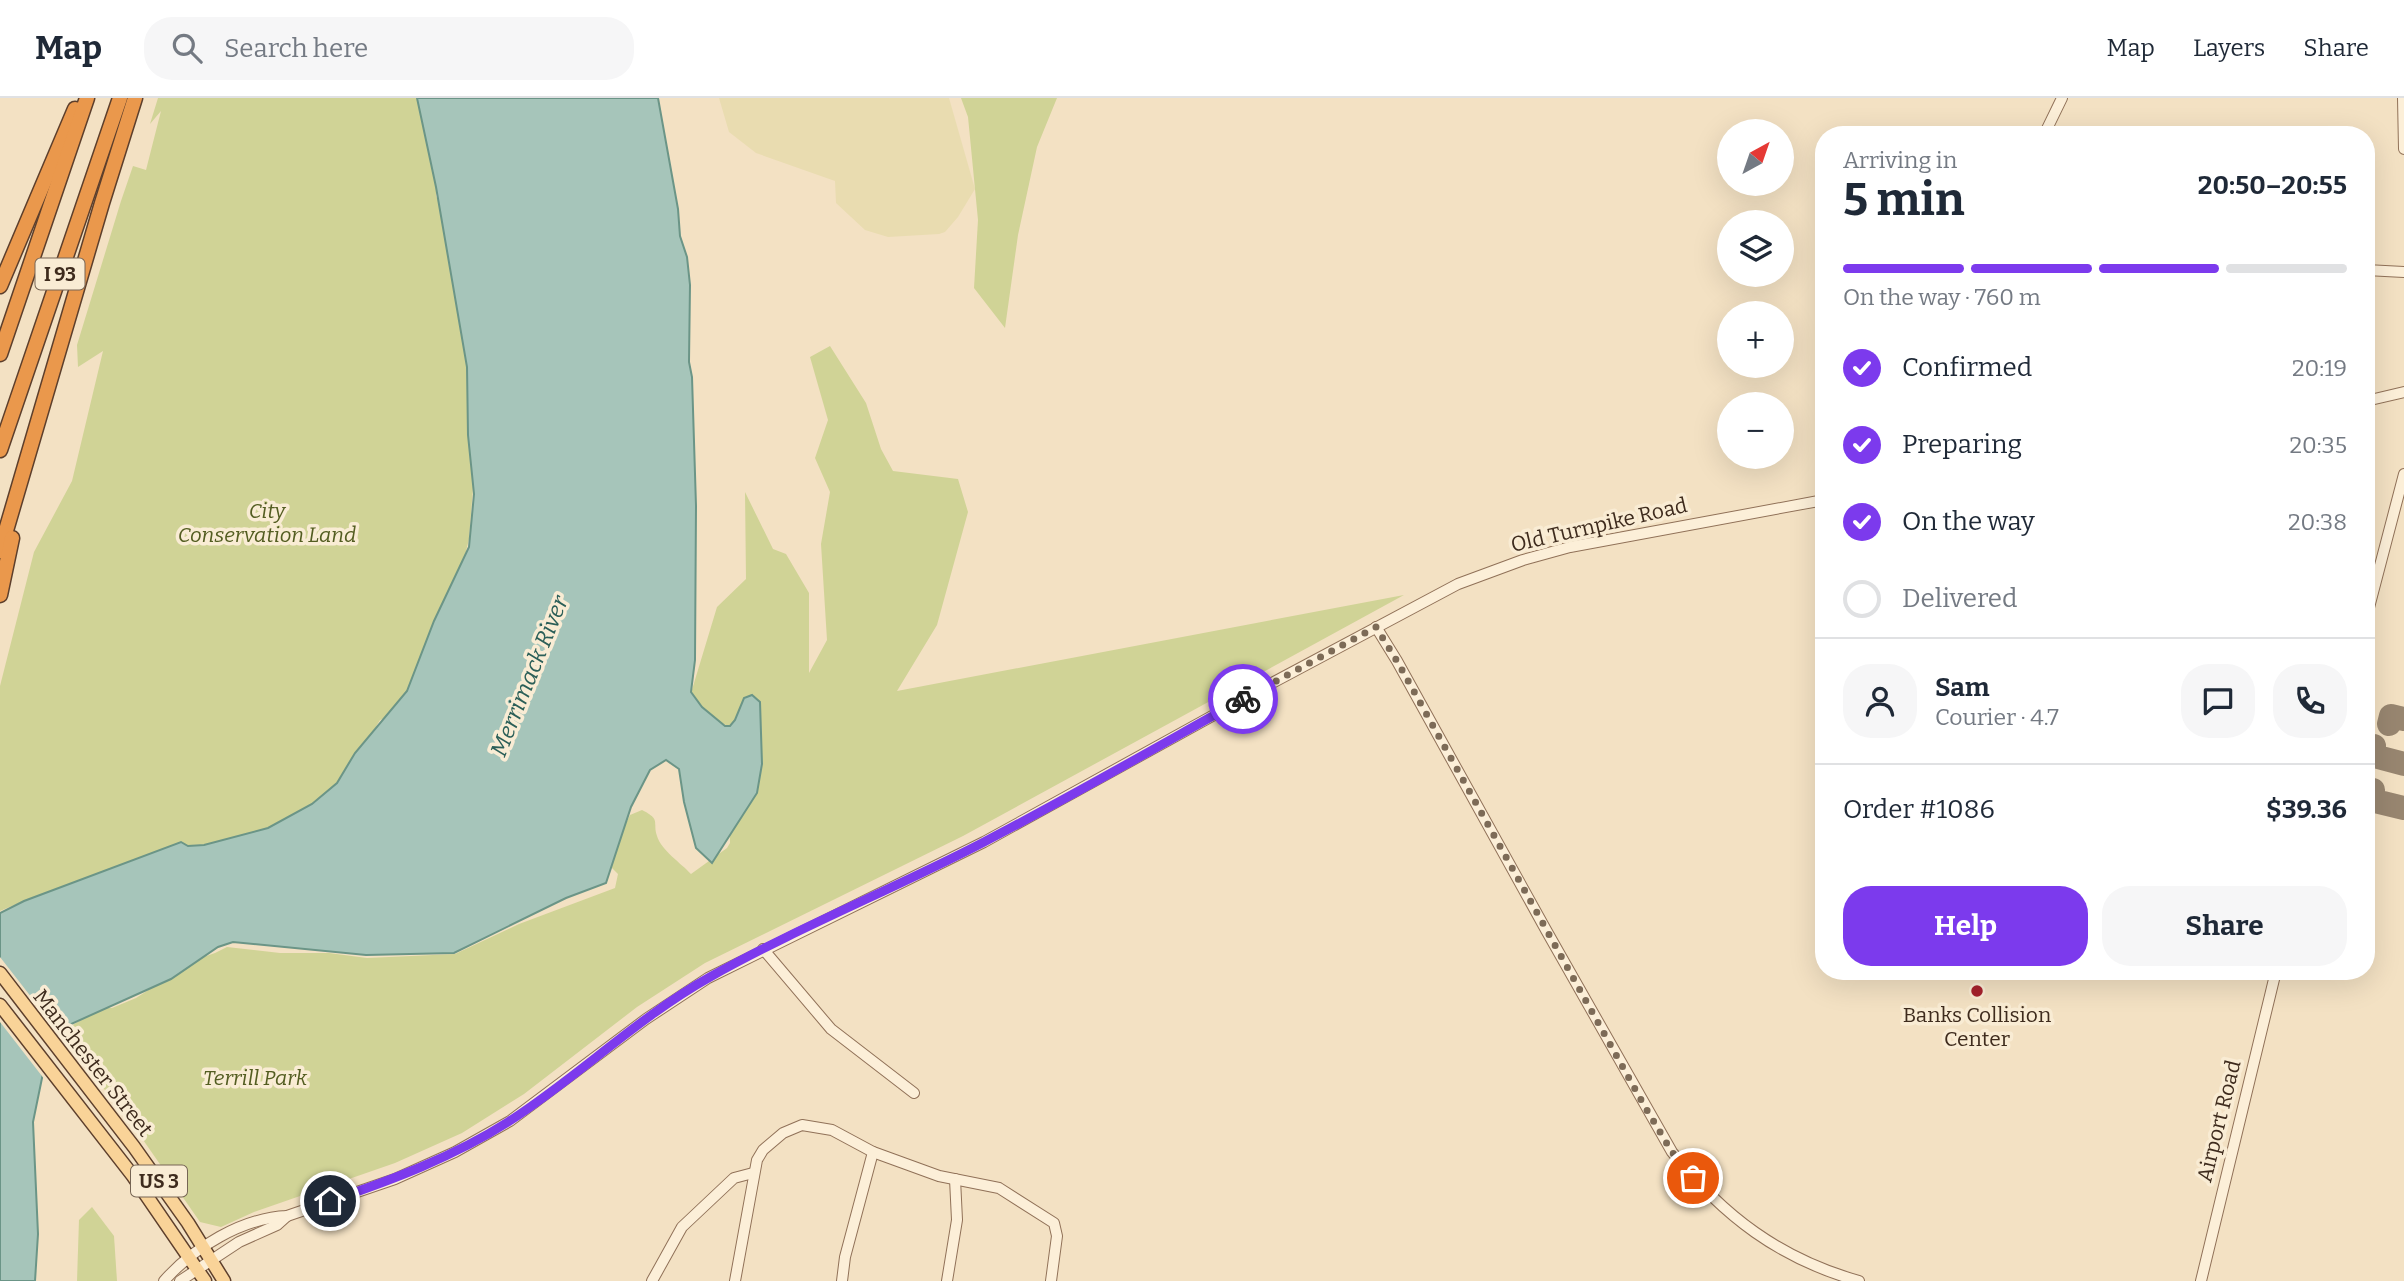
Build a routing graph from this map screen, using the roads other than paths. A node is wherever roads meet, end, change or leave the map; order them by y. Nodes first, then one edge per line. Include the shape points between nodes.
1 (80, 98) edge
2 (87, 98) edge
3 (120, 98) edge
4 (135, 98) edge
5 (2062, 98) edge
6 (2403, 98) edge
7 (2048, 126) edge
8 (2404, 149) edge
9 (2375, 270) edge
10 (2404, 272) edge
11 (0, 286) edge
12 (0, 354) edge
13 (2404, 392) edge
14 (2375, 399) edge
15 (34, 432) junction
16 (0, 450) edge
17 (2404, 474) edge
18 (1815, 502) edge
19 (0, 551) edge
20 (2375, 585) edge
21 (0, 595) edge
22 (1376, 627) junction
23 (763, 950) junction
24 (0, 974) edge
25 (2274, 980) edge
26 (0, 1005) edge
27 (914, 1093) dead end
28 (873, 1152) junction
29 (753, 1173) junction
30 (955, 1179) junction
31 (287, 1216) junction
32 (204, 1248) junction
33 (212, 1259) junction
34 (194, 1264) junction
35 (164, 1281) edge
36 (180, 1281) edge
37 (205, 1281) edge
38 (224, 1281) edge
39 (652, 1281) edge
40 (735, 1281) edge
41 (842, 1281) edge
42 (947, 1281) edge
43 (1051, 1281) edge
44 (1859, 1281) edge
45 (2201, 1281) edge

1 - 11 highway
2 - 12 highway, I 93
3 - 16 highway, I 93
4 - 15 highway
5 - 7 street
6 - 8 street
9 - 10 street
13 - 14 street
15 - 19 highway
15 - 21 highway
17 - 20 street
18 - 22 street, Old Turnpike Road via 1570,547 1523,560 1458,584
22 - 23 street, Old Turnpike Road via 984,842
22 - 44 street via 1672,1152 1737,1221 1821,1269
23 - 27 street via 831,1029
23 - 31 street, Old Turnpike Road via 708,978 646,1019 492,1132 395,1179
24 - 32 main road, Manchester Street / US 3 via 112,1116
25 - 45 street, Airport Road
26 - 34 main road, Manchester Street / US 3 via 133,1176
28 - 29 street via 832,1130 802,1125 783,1133 763,1150
28 - 30 street
28 - 41 street
29 - 39 street via 734,1178 682,1227
29 - 40 street
30 - 42 street via 957,1220
30 - 43 street via 999,1188 1054,1223 1057,1236
31 - 32 street, Old Turnpike Road via 256,1221
31 - 33 street, Old Turnpike Road
32 - 33 main road, Manchester Street / US 3
32 - 34 street, Old Turnpike Road
33 - 34 street, Old Turnpike Road
33 - 38 main road, Manchester Street / US 3
34 - 35 street
34 - 36 street
34 - 37 main road, Manchester Street / US 3

